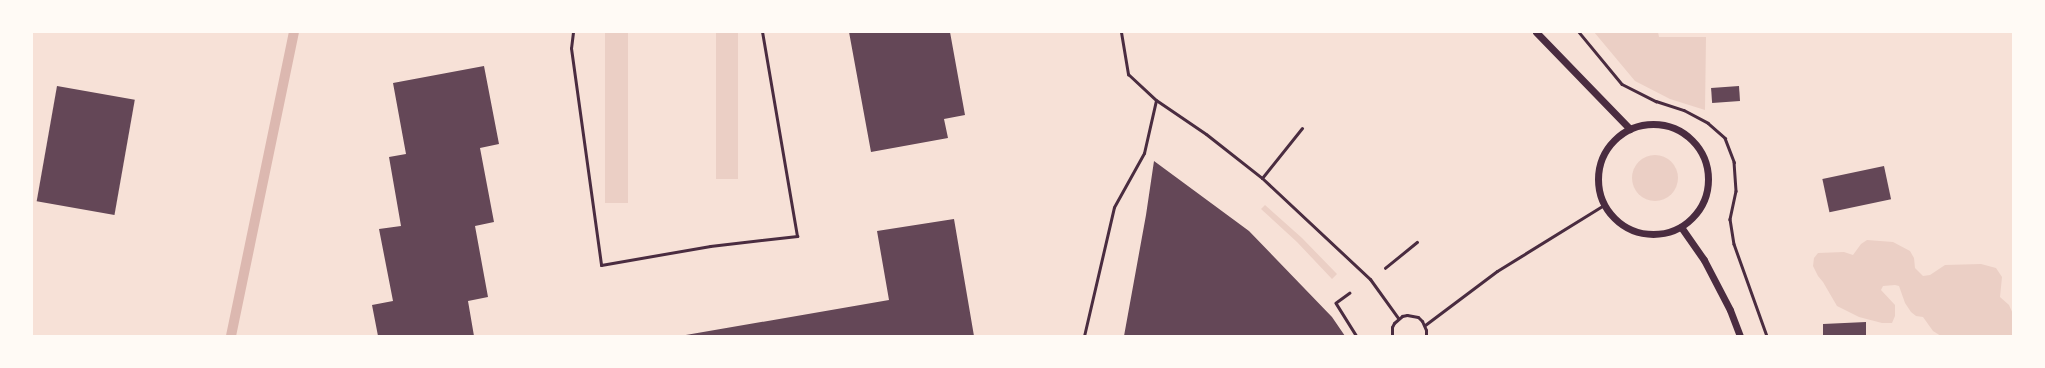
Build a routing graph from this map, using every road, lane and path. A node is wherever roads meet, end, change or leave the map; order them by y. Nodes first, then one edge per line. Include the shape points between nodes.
1 (573, 32) edge
2 (762, 32) edge
3 (1121, 32) edge
4 (1536, 32) edge
5 (1579, 32) edge
6 (1156, 100) junction
7 (1302, 128) dead end
8 (1630, 129) junction
9 (1262, 178) junction
10 (1604, 205) junction
11 (1681, 227) junction
12 (1417, 242) dead end
13 (1383, 269) dead end
14 (1350, 293) dead end
15 (1398, 318) junction
16 (1425, 325) junction
17 (1084, 336) edge
18 (1357, 336) edge
19 (1392, 336) edge
20 (1426, 336) edge
21 (1740, 336) edge
22 (1767, 336) edge

1 - 2 lane via 571,48 601,265 710,246 797,236
3 - 6 lane via 1128,74
4 - 8 street
5 - 22 path via 1622,84 1656,101 1684,110 1708,123 1725,138 1734,162 1736,191 1730,219 1734,244
6 - 9 lane via 1206,134
6 - 17 lane via 1144,153 1114,207
7 - 9 lane
8 - 10 street via 1615,138 1604,153 1598,170 1598,188
8 - 11 street via 1646,124 1661,124 1676,129 1690,138 1700,150 1707,166 1708,183 1704,201
9 - 15 lane via 1370,279
10 - 11 street via 1630,229 1646,234 1664,233
10 - 16 lane via 1496,271
11 - 21 street via 1704,260 1730,310
12 - 13 path
14 - 18 path via 1336,303
15 - 16 lane via 1412,315 1418,317
15 - 19 lane via 1392,327
16 - 20 lane

